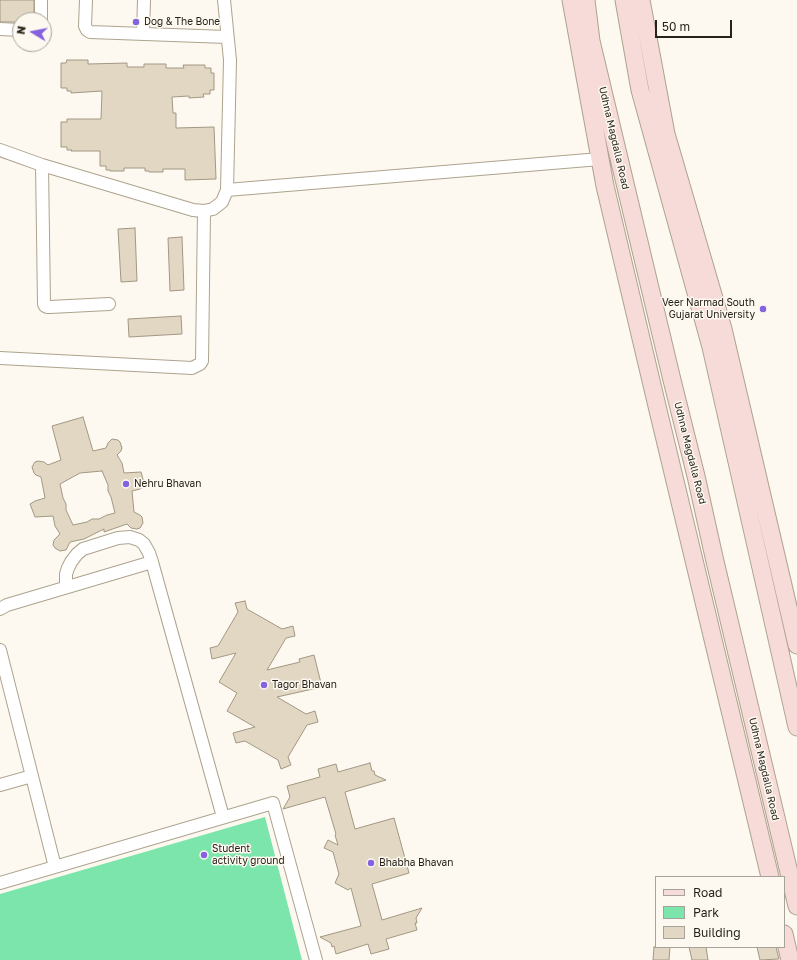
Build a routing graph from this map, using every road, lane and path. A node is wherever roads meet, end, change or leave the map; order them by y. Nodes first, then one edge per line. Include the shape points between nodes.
1 (41, 0) edge
2 (86, 0) edge
3 (144, 0) edge
4 (224, 0) edge
5 (571, 0) edge
6 (586, 0) edge
7 (624, 0) edge
8 (641, 0) edge
9 (41, 12) edge
10 (0, 29) edge
11 (12, 30) edge
12 (143, 34) junction
13 (228, 37) junction
14 (0, 150) edge
15 (600, 159) junction
16 (42, 165) junction
17 (227, 190) junction
18 (204, 212) junction
19 (109, 304) dead end
20 (0, 358) edge
21 (657, 406) junction
22 (682, 418) junction
23 (152, 562) junction
24 (66, 587) junction
25 (0, 609) edge
26 (797, 645) edge
27 (0, 650) edge
28 (797, 727) edge
29 (32, 776) junction
30 (0, 785) edge
31 (223, 817) junction
32 (55, 867) junction
33 (770, 876) edge
34 (0, 883) edge
35 (797, 906) edge
36 (785, 938) edge
37 (316, 960) edge
38 (790, 960) edge

1 - 9 street
2 - 12 street via 85,26 90,32
3 - 12 street
4 - 13 street
5 - 15 main road
6 - 22 main road, Udhna Magdalla Road via 591,41
7 - 28 main road via 640,90 711,347
8 - 26 main road via 666,134 723,329
10 - 11 street
12 - 13 street
13 - 17 street via 230,60
14 - 16 street
15 - 17 street
15 - 21 main road
16 - 18 street
16 - 19 street via 44,304 47,307
17 - 18 street via 222,202 214,209
18 - 20 street via 200,364 192,368
21 - 22 main road
21 - 33 main road
22 - 35 main road, Udhna Magdalla Road
23 - 24 street
23 - 24 street via 144,544 139,540 130,537 118,538 83,549 77,554 68,568
23 - 31 street
24 - 25 street
27 - 29 street
29 - 30 street
29 - 32 street
31 - 32 street
31 - 37 street via 273,803
32 - 34 street
36 - 38 main road

